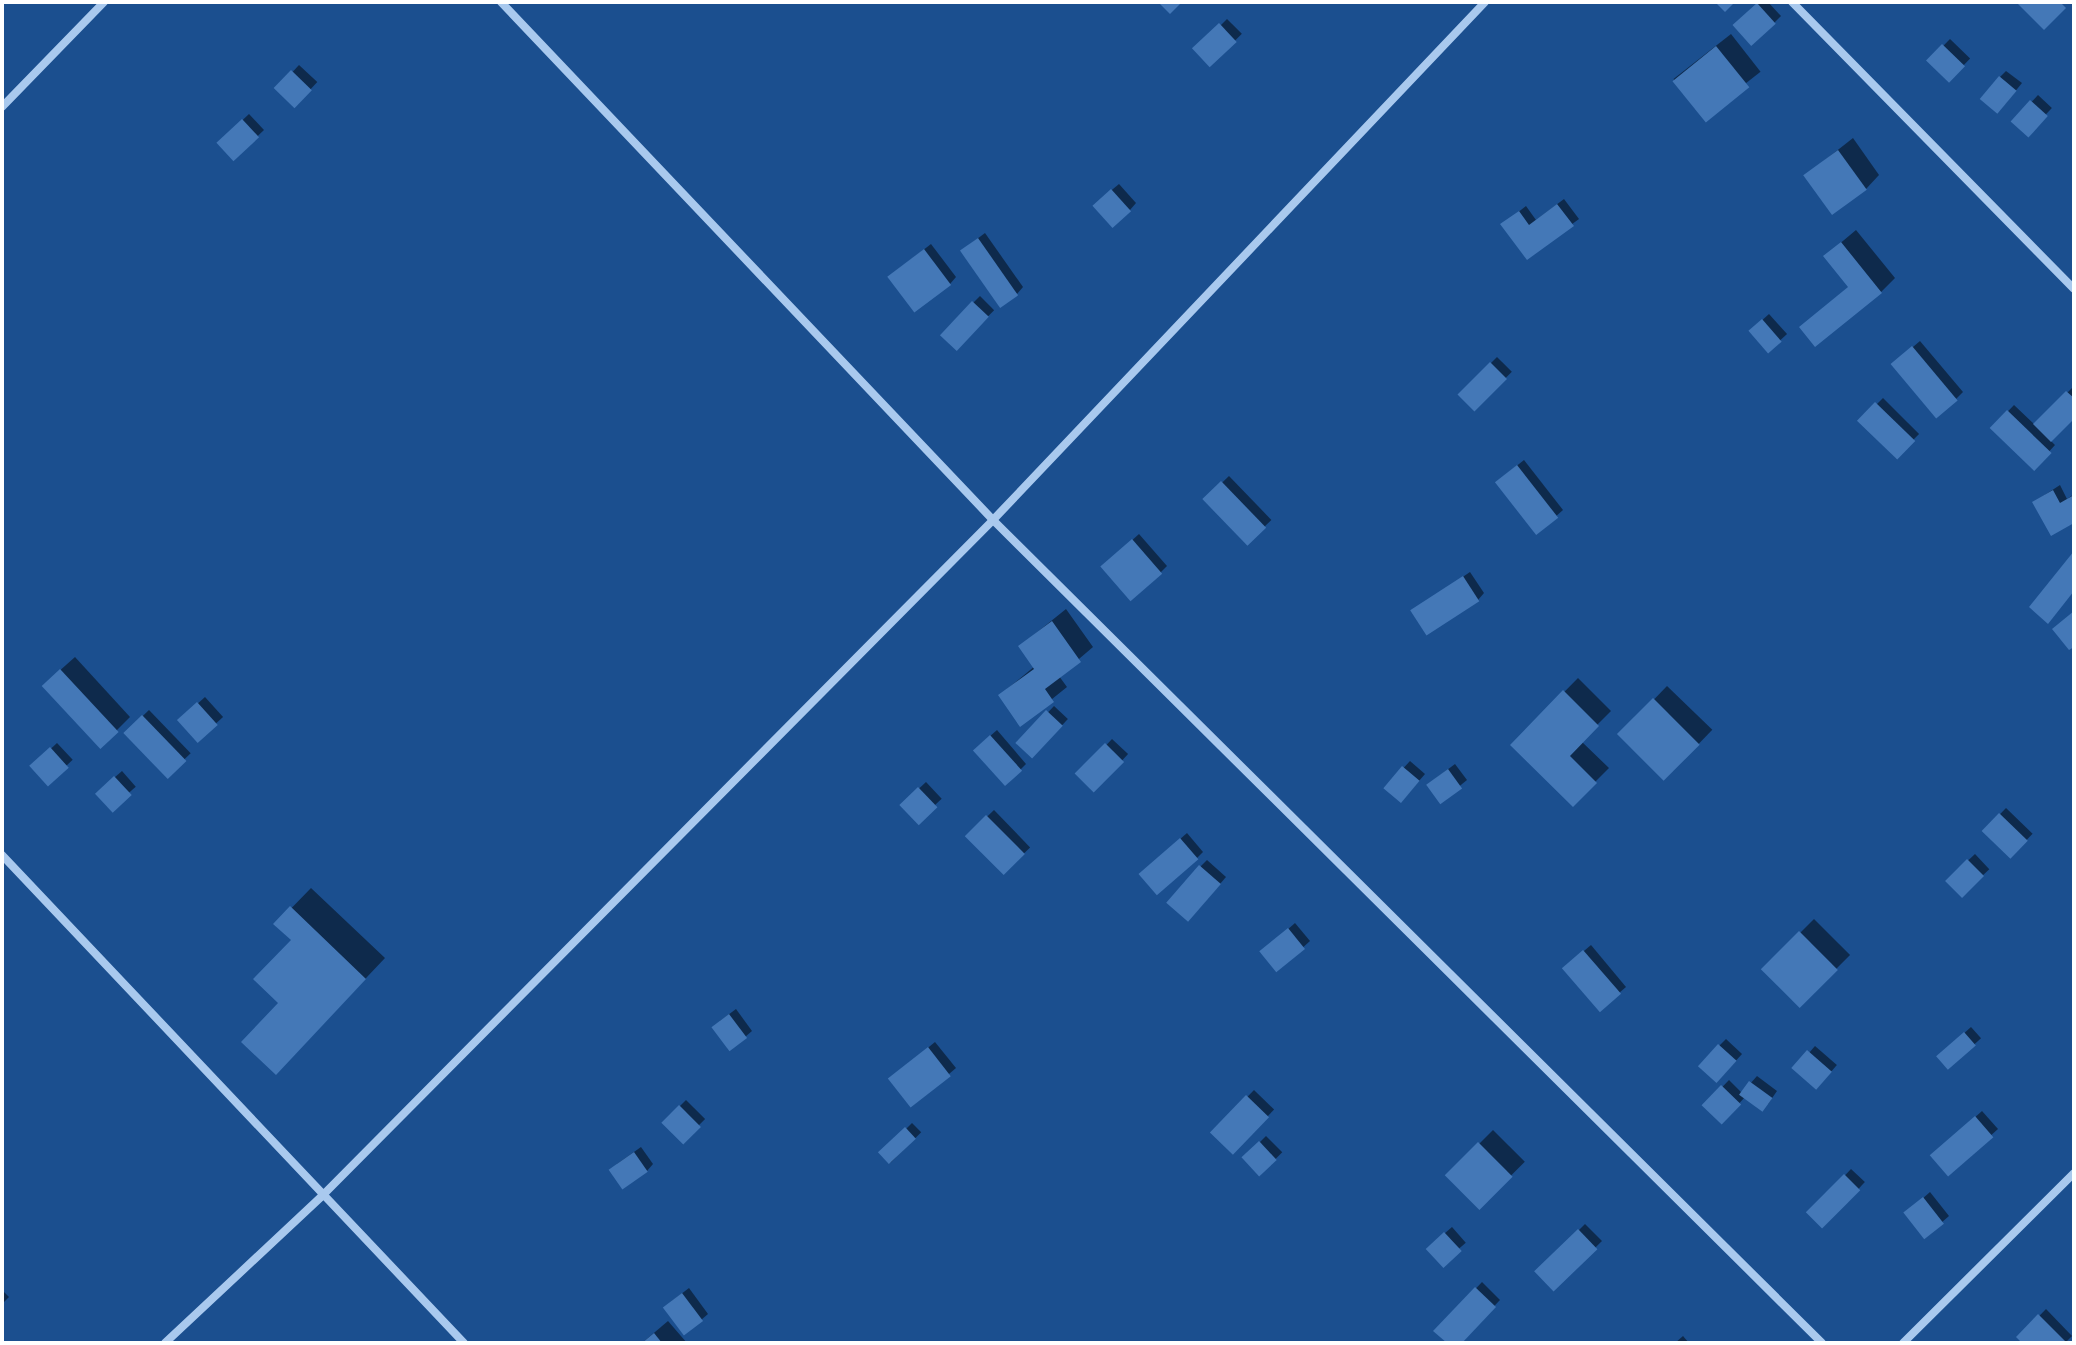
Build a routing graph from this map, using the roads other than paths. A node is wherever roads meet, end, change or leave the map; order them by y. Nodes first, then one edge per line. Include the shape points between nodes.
1 (104, 2) edge
2 (501, 2) edge
3 (1485, 2) edge
4 (1792, 2) edge
5 (2, 107) edge
6 (2074, 289) edge
7 (993, 520) junction
8 (2, 855) edge
9 (2074, 1173) edge
10 (321, 1197) junction
11 (165, 1343) edge
12 (464, 1343) edge
13 (1822, 1343) edge
14 (1903, 1343) edge

1 - 5 street
2 - 7 street
3 - 7 street
4 - 6 street
7 - 10 street
7 - 13 street
8 - 10 street
9 - 14 street
10 - 11 street
10 - 12 street

